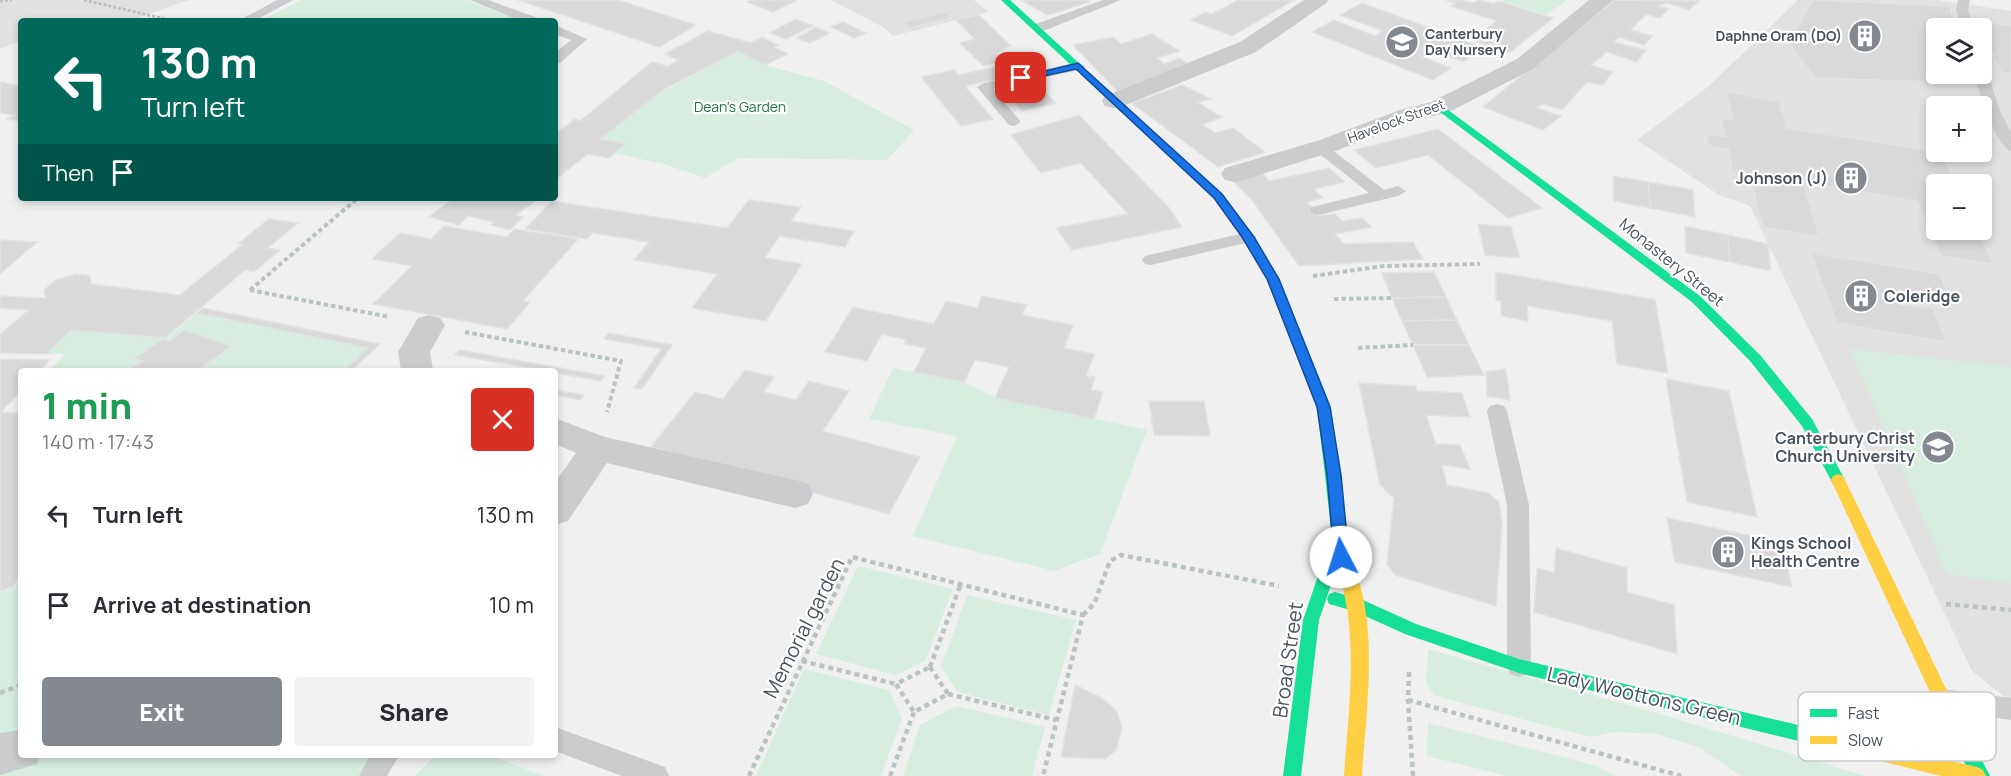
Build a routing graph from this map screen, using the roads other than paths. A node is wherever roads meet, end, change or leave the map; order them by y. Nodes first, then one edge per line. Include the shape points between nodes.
1 (287, 0) edge
2 (477, 0) edge
3 (1005, 0) edge
4 (1115, 0) edge
5 (1317, 0) edge
6 (1602, 0) edge
7 (1964, 0) edge
8 (250, 18) edge
9 (525, 18) edge
10 (1965, 18) edge
11 (1038, 28) junction
12 (558, 30) edge
13 (558, 57) edge
14 (1078, 66) junction
15 (1985, 84) edge
16 (1114, 101) junction
17 (1440, 107) junction
18 (1014, 122) dead end
19 (2011, 146) edge
20 (1321, 148) junction
21 (1234, 174) dead end
22 (1398, 191) dead end
23 (1381, 195) junction
24 (1318, 210) dead end
25 (1248, 237) junction
26 (1151, 260) dead end
27 (429, 325) road end
28 (417, 368) edge
29 (1497, 411) dead end
30 (558, 431) edge
31 (598, 448) junction
32 (795, 494) dead end
33 (558, 508) edge
34 (1341, 557) junction
35 (1318, 594) junction
36 (1357, 605) junction
37 (1520, 666) junction
38 (1939, 692) edge
39 (1996, 707) edge
40 (2011, 709) edge
41 (1798, 733) edge
42 (558, 740) edge
43 (18, 751) edge
44 (0, 754) edge
45 (384, 758) edge
46 (1916, 761) edge
47 (1972, 761) edge
48 (372, 776) edge
49 (656, 776) edge
50 (1292, 776) edge
51 (1356, 776) edge
52 (1979, 776) edge

1 - 8 lane
2 - 9 lane
3 - 11 main road
4 - 11 lane
5 - 16 street via 1248,47
6 - 17 street, Havelock Street via 1525,63
7 - 10 lane
11 - 14 main road
12 - 13 lane via 580,39
14 - 16 main road
14 - 18 lane via 984,87
15 - 19 lane via 1993,111
16 - 25 main road via 1218,196
17 - 20 street, Havelock Street
17 - 38 main road, Monastery Street via 1696,299 1755,358 1807,423 1852,507
20 - 21 street, Havelock Street
20 - 23 lane
22 - 23 lane
23 - 24 lane
25 - 26 lane
25 - 34 main road via 1273,279 1323,407
27 - 28 street via 414,352
29 - 37 lane via 1518,505
30 - 31 street
31 - 32 street
31 - 33 street
34 - 35 main road, Broad Street via 1328,570
34 - 36 main road
35 - 36 main road, Lady Woottons Green
35 - 50 main road, Broad Street via 1311,620
36 - 37 main road, Lady Woottons Green
36 - 51 main road
37 - 41 main road, Lady Woottons Green
39 - 40 lane
42 - 49 lane
43 - 44 street
45 - 48 lane
46 - 52 main road, Lady Woottons Green
47 - 52 main road, Monastery Street

